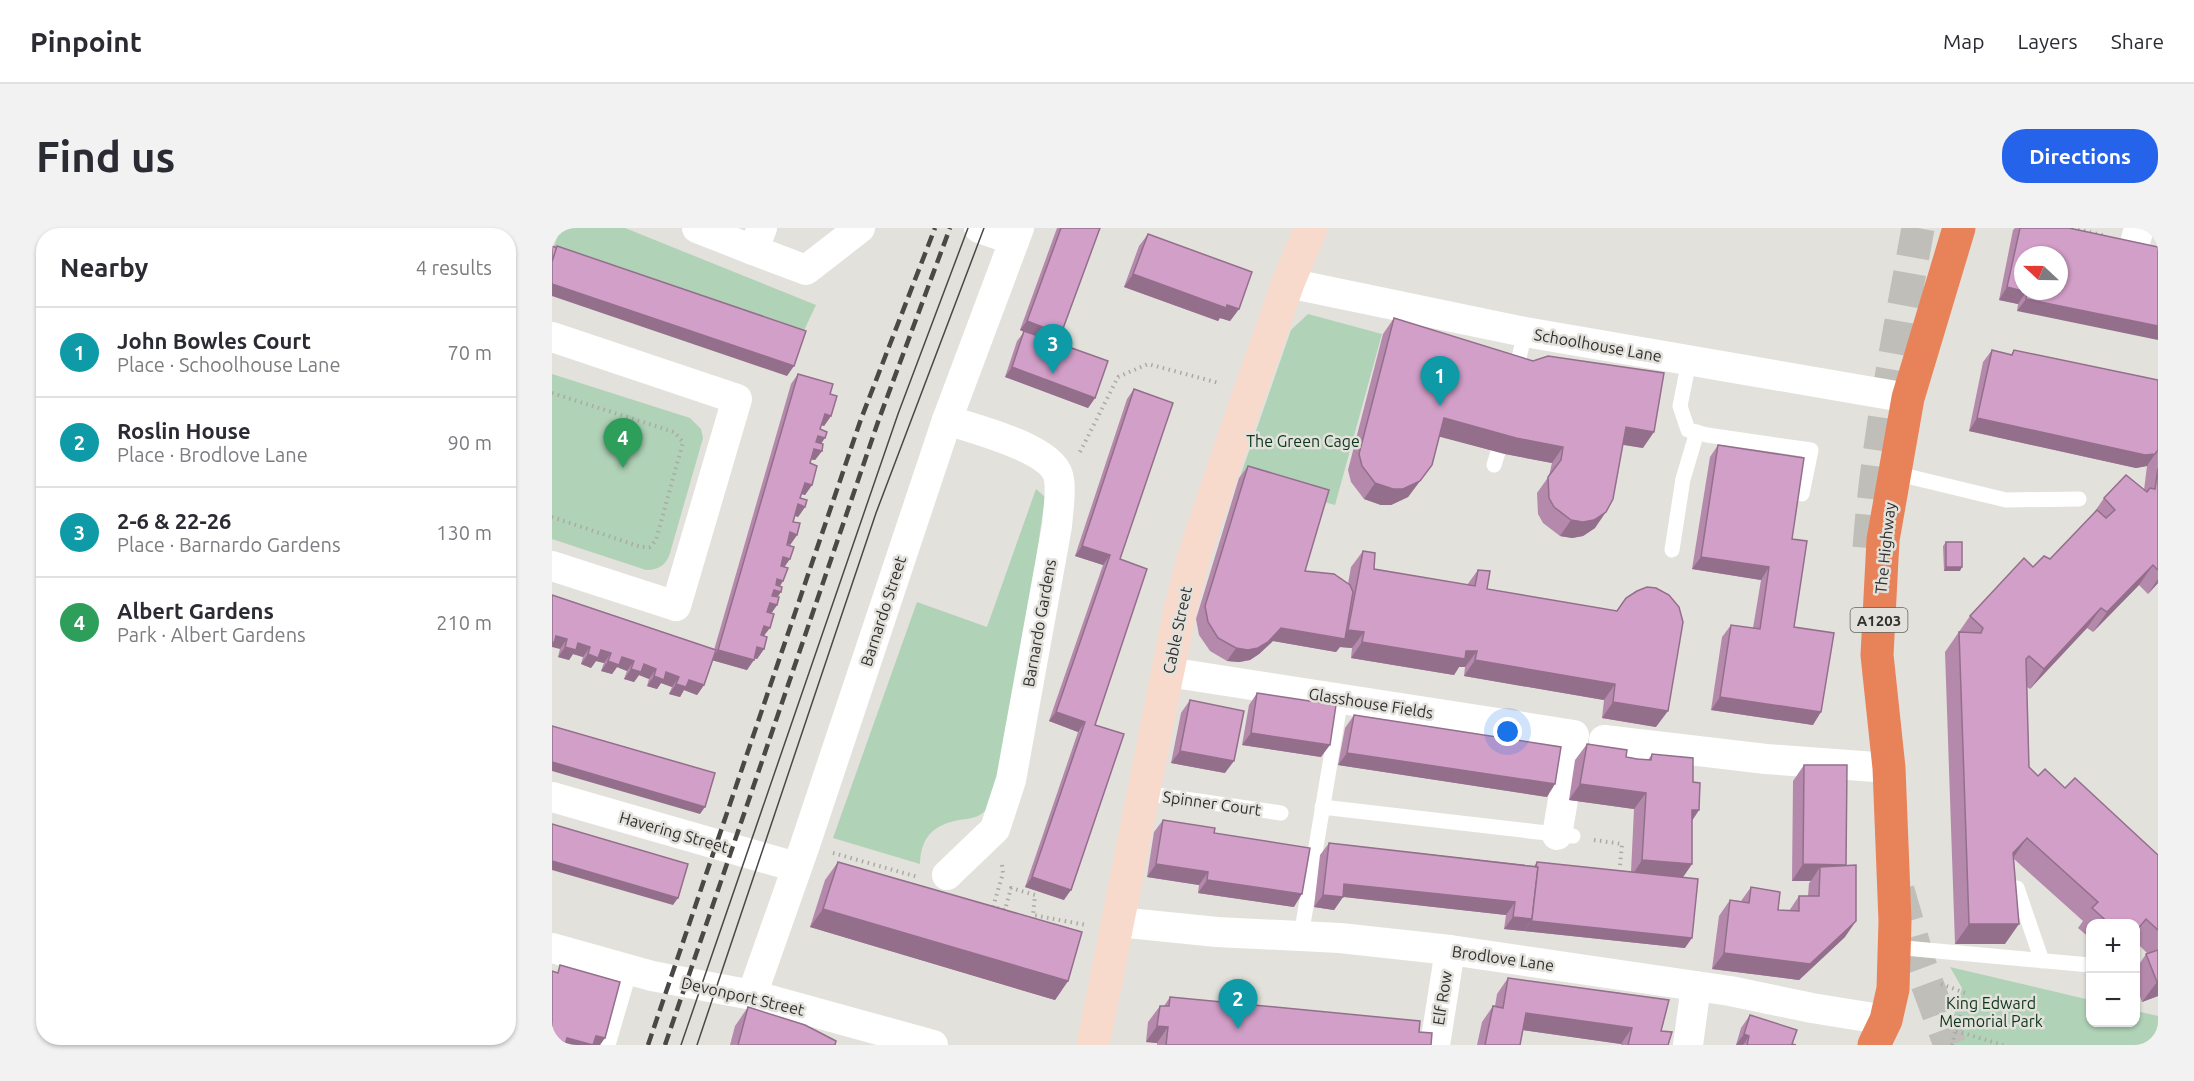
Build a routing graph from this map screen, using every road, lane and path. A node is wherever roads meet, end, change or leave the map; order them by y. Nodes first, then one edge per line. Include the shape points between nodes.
1 (697, 228) edge
2 (860, 228) edge
3 (979, 228) edge
4 (1311, 228) edge
5 (1959, 228) edge
6 (1016, 234) edge
7 (758, 239) edge
8 (1288, 283) junction
9 (1525, 332) junction
10 (552, 337) edge
11 (1689, 361) junction
12 (1515, 376) edge
13 (1227, 385) dead end
14 (552, 393) edge
15 (1908, 398) junction
16 (947, 420) junction
17 (1696, 432) junction
18 (1894, 473) junction
19 (1058, 474) junction
20 (1802, 494) edge
21 (2079, 499) dead end
22 (552, 517) edge
23 (1672, 550) dead end
24 (552, 566) edge
25 (1168, 672) junction
26 (1341, 698) junction
27 (1604, 740) dead end
28 (1889, 768) junction
29 (1143, 793) junction
30 (552, 797) edge
31 (1322, 807) junction
32 (1281, 813) dead end
33 (995, 829) junction
34 (1565, 835) junction
35 (801, 856) junction
36 (1620, 866) dead end
37 (947, 875) joint
38 (2017, 888) edge
39 (1104, 923) junction
40 (1301, 936) junction
41 (1894, 947) junction
42 (552, 948) edge
43 (1450, 950) junction
44 (2042, 961) junction
45 (2086, 965) edge
46 (630, 970) junction
47 (1941, 984) dead end
48 (1696, 986) junction
49 (752, 995) junction
50 (1956, 1031) junction
51 (1882, 1037) edge
52 (608, 1045) edge
53 (933, 1045) edge
54 (1093, 1045) edge
55 (1435, 1045) edge
56 (1688, 1045) edge
57 (1952, 1045) edge
58 (2003, 1045) edge

1 - 7 street
2 - 7 street via 806,270
3 - 6 street
4 - 8 main road, Cable Street
5 - 15 highway, The Highway / A1203
6 - 16 street, Barnardo Street
8 - 9 street, Schoolhouse Lane
8 - 25 main road, Cable Street via 1193,559
9 - 11 street, Schoolhouse Lane
9 - 12 lane
10 - 24 street via 737,399 676,606
11 - 15 street, Schoolhouse Lane
11 - 17 lane via 1680,406 1688,430
13 - 19 path via 1148,364 1119,377 1081,451
14 - 22 path via 674,432 683,442 656,540 650,547
15 - 18 highway, The Highway / A1203
16 - 19 street via 1033,450 1047,459
16 - 35 street, Barnardo Street
17 - 20 lane via 1811,450
17 - 23 lane via 1683,479
18 - 21 lane via 2006,500
18 - 28 highway, The Highway / A1203 via 1883,540 1877,655
19 - 33 street, Barnardo Gardens via 1052,556 1011,780
25 - 26 street, Glasshouse Fields
25 - 29 main road, Cable Street
26 - 31 lane
26 - 34 street, Glasshouse Fields via 1574,735
27 - 28 street via 1766,759
28 - 41 highway, The Highway / A1203
29 - 32 lane, Spinner Court
29 - 39 main road, Cable Street
30 - 35 street, Havering Street
31 - 34 lane
31 - 40 lane
33 - 37 street, Barnardo Gardens
33 - 39 path via 1003,873 993,907 1005,910 1011,888 1035,895 1033,915
34 - 36 path via 1622,844
35 - 37 path via 930,880
35 - 49 street, Barnardo Street
38 - 44 lane
39 - 40 street, Brodlove Lane
39 - 54 main road, Cable Street
40 - 43 street, Brodlove Lane
41 - 44 lane
41 - 51 highway, The Highway / A1203 via 1893,989
42 - 46 street, Devonport Street
43 - 48 street, Brodlove Lane
43 - 55 street, Elf Row
44 - 45 lane
46 - 49 street, Devonport Street
46 - 52 lane
47 - 50 path via 1965,993
48 - 51 street, Brodlove Lane
48 - 56 street
49 - 53 street, Devonport Street
50 - 57 path
50 - 58 path

